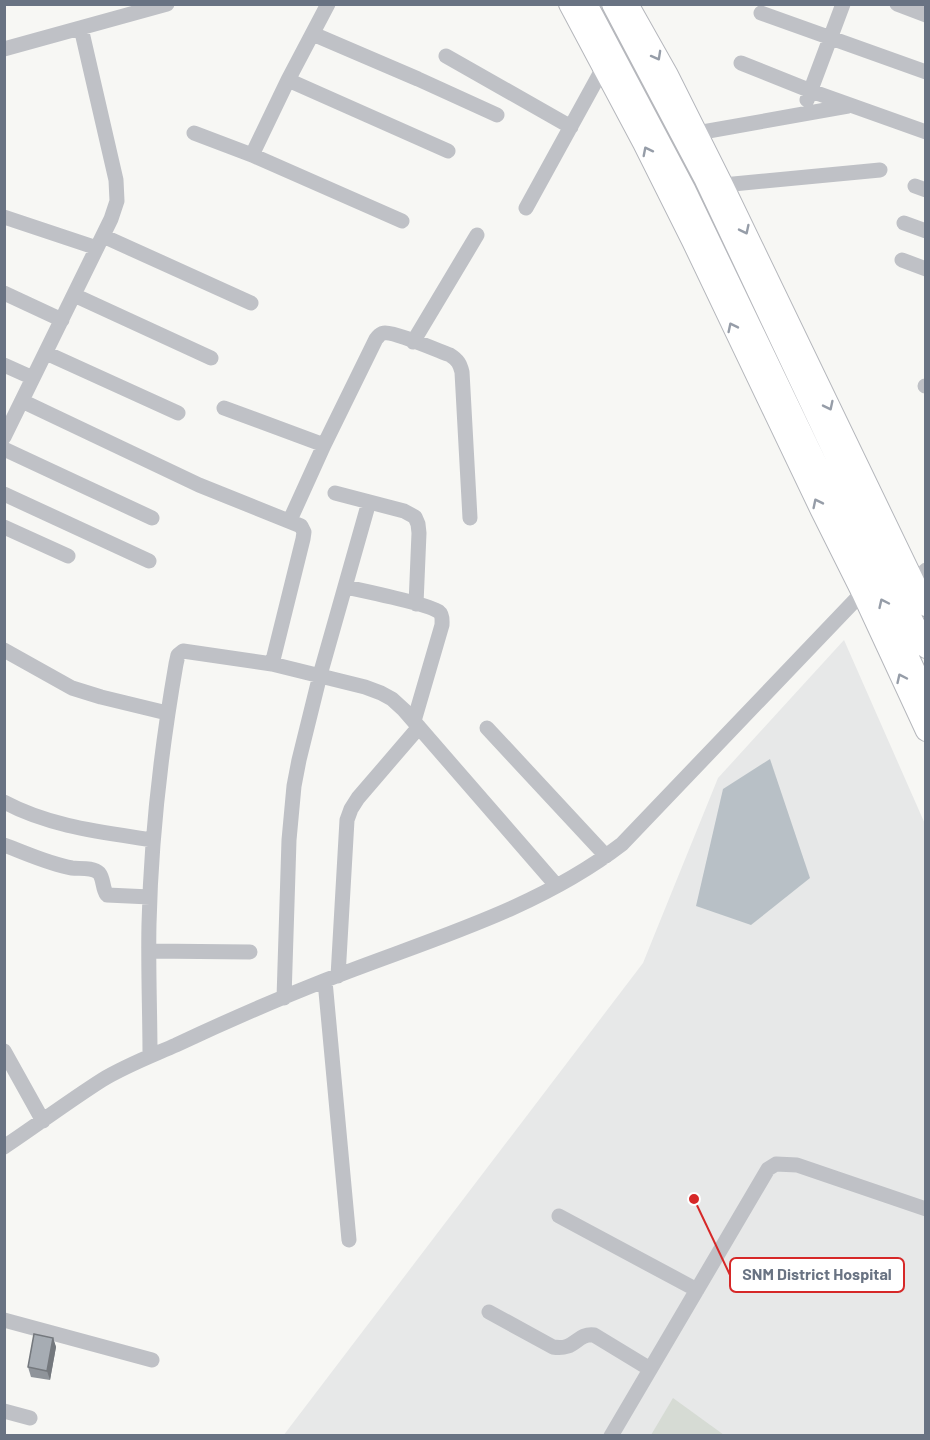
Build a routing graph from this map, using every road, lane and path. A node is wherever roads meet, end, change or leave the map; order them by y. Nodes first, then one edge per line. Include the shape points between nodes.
1 (167, 4) edge
2 (328, 4) edge
3 (569, 4) edge
4 (587, 4) edge
5 (612, 4) edge
6 (628, 4) edge
7 (843, 4) edge
8 (897, 4) edge
9 (761, 13) dead end
10 (926, 15) edge
11 (81, 28) junction
12 (313, 34) junction
13 (830, 39) junction
14 (4, 49) edge
15 (446, 56) dead end
16 (741, 63) dead end
17 (603, 68) junction
18 (926, 72) edge
19 (288, 80) junction
20 (811, 91) junction
21 (851, 105) junction
22 (802, 114) junction
23 (497, 115) dead end
24 (571, 127) junction
25 (926, 132) edge
26 (194, 133) dead end
27 (697, 133) junction
28 (448, 151) dead end
29 (252, 155) junction
30 (880, 170) dead end
31 (723, 185) junction
32 (526, 208) dead end
33 (4, 217) edge
34 (402, 220) dead end
35 (904, 223) dead end
36 (926, 231) edge
37 (477, 235) dead end
38 (100, 242) junction
39 (902, 260) dead end
40 (926, 269) edge
41 (4, 293) edge
42 (74, 296) junction
43 (251, 303) dead end
44 (62, 320) junction
45 (413, 342) junction
46 (46, 352) junction
47 (211, 358) dead end
48 (4, 365) edge
49 (33, 378) junction
50 (22, 401) junction
51 (224, 408) dead end
52 (178, 413) dead end
53 (5, 436) edge
54 (324, 445) junction
55 (4, 449) edge
56 (4, 494) edge
57 (335, 494) dead end
58 (369, 502) junction
59 (152, 518) dead end
60 (470, 518) dead end
61 (290, 520) junction
62 (4, 526) edge
63 (68, 556) dead end
64 (149, 561) dead end
65 (920, 577) edge
66 (346, 587) junction
67 (862, 594) junction
68 (416, 604) junction
69 (926, 606) edge
70 (926, 648) edge
71 (4, 650) edge
72 (272, 664) junction
73 (320, 675) junction
74 (926, 694) edge
75 (167, 714) junction
76 (416, 724) junction
77 (486, 728) dead end
78 (926, 731) edge
79 (4, 802) edge
80 (153, 840) junction
81 (4, 844) edge
82 (606, 856) junction
83 (556, 885) junction
84 (150, 897) junction
85 (149, 951) junction
86 (250, 952) dead end
87 (332, 978) junction
88 (284, 998) junction
89 (4, 1051) edge
90 (150, 1056) junction
91 (43, 1121) junction
92 (4, 1147) edge
93 (926, 1209) edge
94 (560, 1216) dead end
95 (349, 1240) dead end
96 (697, 1290) junction
97 (489, 1312) dead end
98 (4, 1320) edge
99 (152, 1360) dead end
100 (650, 1369) junction
101 (4, 1411) edge
102 (30, 1418) dead end
103 (611, 1436) edge

1 - 11 street
2 - 12 street
3 - 17 main road
74 -> 4 main road via 686,191
5 - 70 main road via 704,178
6 -> 27 main road
7 - 13 street
8 - 10 street
9 - 13 street
11 - 14 street
11 - 38 street via 118,191 115,210
12 - 19 street
12 - 23 street
13 - 18 street
13 - 20 street
15 - 24 street
16 - 20 street
17 - 24 street
67 -> 17 main road
19 - 28 street
19 - 29 street
20 - 21 street
20 - 22 street
21 - 22 street
21 - 25 street
22 - 27 street
24 - 32 street
26 - 29 street
27 - 31 main road
29 - 34 street
30 - 31 street
31 -> 65 main road via 842,434
33 - 38 street
35 - 36 street
37 - 45 street
38 - 42 street
38 - 43 street
39 - 40 street
41 - 44 street
42 - 44 street
42 - 47 street
44 - 46 street
45 - 54 street via 390,333 379,335
45 - 60 street via 455,358 460,364
46 - 49 street
46 - 52 street
48 - 49 street
49 - 50 street
50 - 53 street
50 - 61 street via 199,485
51 - 54 street
54 - 61 street
55 - 59 street
56 - 64 street
57 - 58 street
58 - 66 street
58 - 68 street via 415,517 419,533
61 - 72 street via 304,532
62 - 63 street
65 - 69 main road
66 - 68 street
66 - 73 street
78 -> 67 main road
67 - 82 street
68 - 76 street via 439,612 442,626
71 - 75 street via 72,688
72 - 73 street
72 - 75 street via 183,651 178,655
73 - 76 street via 381,693
73 - 88 street via 293,795
75 - 80 street
76 - 83 street
76 - 87 street via 358,798 347,820
77 - 82 street
79 - 80 street via 61,824
80 - 84 street
81 - 84 street via 58,865 98,872 107,895
82 - 83 street
83 - 87 street via 483,921
84 - 85 street
85 - 86 street
85 - 90 street
87 - 88 street
87 - 95 street
88 - 90 street
89 - 91 street
90 - 91 street via 102,1080
91 - 92 street
93 - 96 street via 797,1165 776,1164 768,1169
94 - 96 street
96 - 100 street
97 - 100 street via 553,1347 568,1347 588,1334 594,1335
98 - 99 street
100 - 103 street
101 - 102 street

